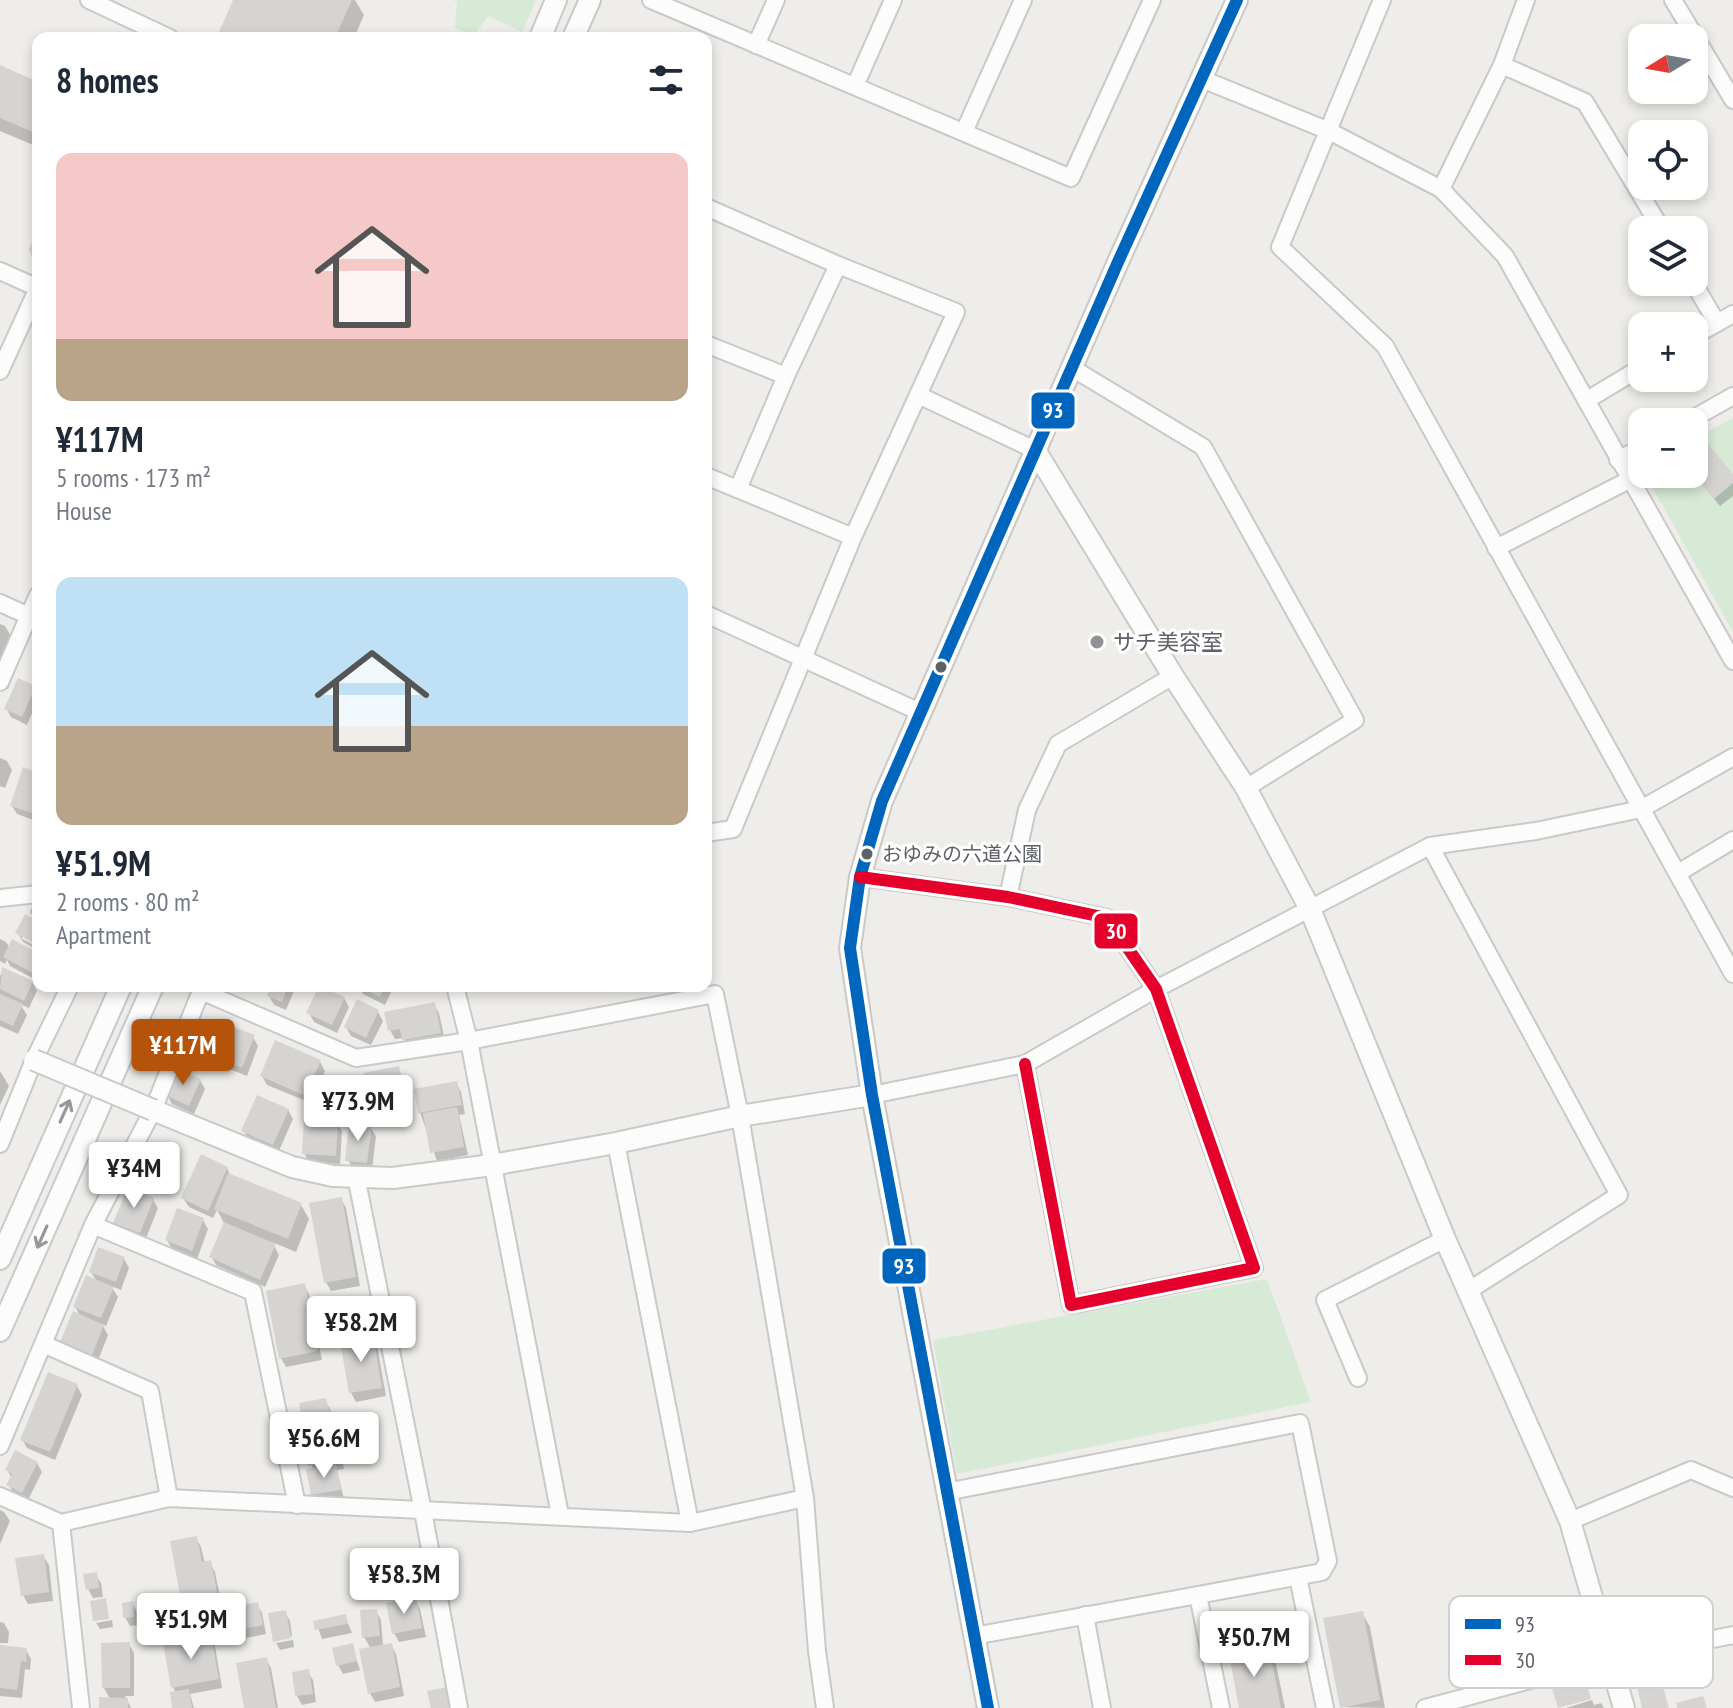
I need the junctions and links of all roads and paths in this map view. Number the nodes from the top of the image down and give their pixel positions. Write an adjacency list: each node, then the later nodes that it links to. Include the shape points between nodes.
1 (89, 0): 13 (street)
2 (556, 0): 14 (street)
3 (590, 0): 15 (street)
4 (651, 0): 16 (street)
5 (776, 0): 16 (street)
6 (893, 0): 19 (street)
7 (1023, 0): 22 (street)
8 (1152, 0): 22 (street, via 1071,178)
9 (1237, 0): 18 (street)
10 (1382, 0): 21 (street)
11 (1526, 0): 17 (street)
12 (1673, 0): 20 (street)
13 (157, 32)
14 (543, 32)
15 (576, 32)
16 (756, 45): 19 (street)
17 (1502, 65): 23 (street); 25 (street, via 1585,102)
18 (1202, 79): 21 (street); 35 (street)
19 (855, 86): 22 (street)
20 (1733, 100)
21 (1329, 131): 23 (street); 52 (street, via 1280,247 1385,346)
22 (964, 132)
23 (1441, 189): 41 (street, via 1505,256)
24 (712, 210): 26 (street)
25 (1654, 216)
26 (838, 265): 38 (street); 39 (street, via 956,312)
27 (0, 271): 28 (street)
28 (32, 285)
29 (1701, 296): 32 (street)
30 (32, 301): 36 (street)
31 (1733, 314): 32 (street)
32 (1717, 323): 33 (street)
33 (1708, 328)
34 (712, 346): 38 (street)
35 (1072, 368): 43 (street); 63 (street, via 1203,447 1355,720)
36 (0, 371)
37 (1628, 375): 41 (street)
38 (786, 376): 50 (street)
39 (918, 395): 43 (street); 51 (street)
40 (1733, 396): 42 (street)
41 (1587, 400): 45 (street)
42 (1708, 410)
43 (1035, 450): 59 (street); 61 (street)
44 (1628, 455): 45 (street)
45 (1618, 460): 46 (street)
46 (1628, 475)
47 (712, 478): 50 (street)
48 (1628, 481): 52 (street)
49 (1636, 488): 58 (street)
50 (738, 489): 51 (street)
51 (853, 537): 57 (street)
52 (1496, 548): 64 (street)
53 (0, 603): 55 (street)
54 (32, 609): 55 (street)
55 (29, 616): 60 (street)
56 (712, 617): 57 (street)
57 (804, 659): 61 (street); 65 (street, via 733,829)
58 (1733, 661)
59 (1173, 676): 63 (street); 71 (street, via 1058,744 1027,810)
60 (0, 682)
61 (922, 713): 69 (street, via 882,801)
62 (1733, 757): 64 (street)
63 (1246, 788): 73 (street)
64 (1641, 809): 67 (street); 68 (street)
65 (712, 832)
66 (1733, 840): 68 (street)
67 (1430, 846): 73 (street); 95 (street, via 1619,1195)
68 (1678, 873): 74 (street)
69 (860, 877): 71 (street); 85 (street, via 850,948)
70 (32, 895): 72 (street)
71 (1008, 897): 75 (street, via 1107,918)
72 (0, 898)
73 (1310, 909): 75 (street); 93 (street)
74 (1733, 974)
75 (1156, 989): 84 (street); 84 (street, via 1254,1268 1071,1305)
76 (67, 992): 83 (street)
77 (118, 992): 94 (street, one-way to 77)
78 (150, 992): 96 (street, one-way to 96)
79 (201, 992): 86 (street)
80 (203, 992): 82 (street, via 356,1058)
81 (457, 992): 82 (street)
82 (469, 1041): 87 (street, via 715,994); 90 (street)
83 (34, 1060): 86 (street, bridge); 89 (street)
84 (1025, 1064): 85 (street)
85 (872, 1095): 87 (street); 101 (street)
86 (153, 1110): 91 (street, via 292,1167); 92 (street)
87 (740, 1116): 88 (street); 104 (street)
88 (616, 1143): 90 (street); 110 (street)
89 (0, 1144)
90 (492, 1165): 91 (street, via 393,1178); 107 (street)
91 (356, 1176): 106 (street)
92 (93, 1225): 97 (street); 105 (street, via 253,1292)
93 (1445, 1239): 95 (street); 98 (street, via 1325,1300)
94 (0, 1259)
95 (1468, 1291): 108 (street)
96 (0, 1331)
97 (43, 1344): 99 (street); 103 (street, via 150,1391)
98 (1358, 1378)
99 (0, 1446)
100 (1733, 1488): 108 (street, via 1691,1470)
101 (946, 1492): 111 (street, via 1300,1423 1328,1561 1322,1572); 116 (street)
102 (0, 1496): 109 (street)
103 (169, 1498): 105 (street); 109 (street)
104 (805, 1498): 110 (street); 122 (street)
105 (297, 1505): 106 (street)
106 (423, 1511): 107 (street); 121 (street)
107 (560, 1515): 110 (street)
108 (1570, 1521): 113 (street)
109 (61, 1523): 120 (street)
110 (690, 1523)
111 (1298, 1577): 112 (street); 126 (street)
112 (1198, 1595): 114 (street); 125 (street)
113 (1592, 1596)
114 (1085, 1615): 116 (street); 124 (street)
115 (1733, 1635): 117 (street)
116 (974, 1636): 123 (street)
117 (1713, 1639)
118 (1501, 1688): 127 (street)
119 (1618, 1688): 128 (street)
120 (81, 1708)
121 (459, 1708)
122 (825, 1708)
123 (988, 1708)
124 (1102, 1708)
125 (1221, 1708)
126 (1325, 1708)
127 (1425, 1708)
128 (1624, 1708)

